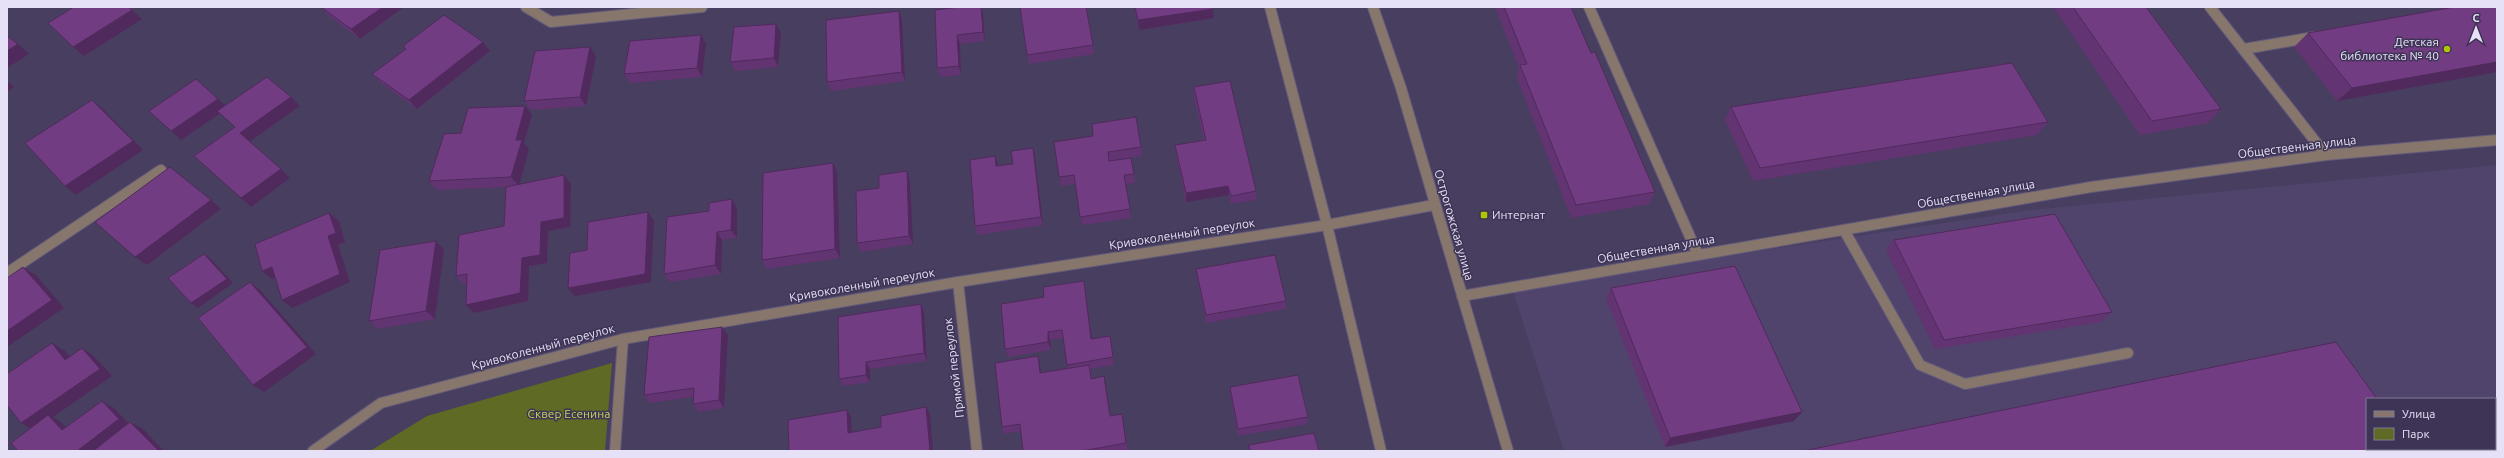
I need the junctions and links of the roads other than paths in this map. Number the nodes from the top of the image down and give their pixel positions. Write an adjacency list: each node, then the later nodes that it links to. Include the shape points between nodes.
1 (526, 7): 2 (street, via 551,22)
2 (702, 7)
3 (1270, 7): 13 (street)
4 (1374, 7): 12 (street, Острогожская улица, via 1401,88)
5 (1589, 7): 15 (street)
6 (2210, 7): 8 (street)
7 (2320, 36): 8 (street)
8 (2244, 49): 10 (street)
9 (2497, 140): 10 (street, Общественная улица)
10 (2326, 155): 14 (street, Общественная улица, via 2091,187)
11 (161, 170): 16 (street)
12 (1434, 205): 13 (street, Кривоколенный переулок); 18 (street, Острогожская улица)
13 (1327, 225): 17 (street, Кривоколенный переулок); 24 (street)
14 (1844, 230): 15 (street, Общественная улица); 20 (street, via 1920,366 1965,384)
15 (1698, 255): 18 (street, Общественная улица)
16 (7, 273)
17 (958, 282): 19 (street, Кривоколенный переулок); 23 (street, Прямой переулок)
18 (1462, 296): 25 (street, Острогожская улица)
19 (623, 339): 21 (street, Кривоколенный переулок, via 381,403); 22 (street)
20 (2128, 353)
21 (313, 451)
22 (615, 451)
23 (977, 451)
24 (1381, 451)
25 (1508, 451)

